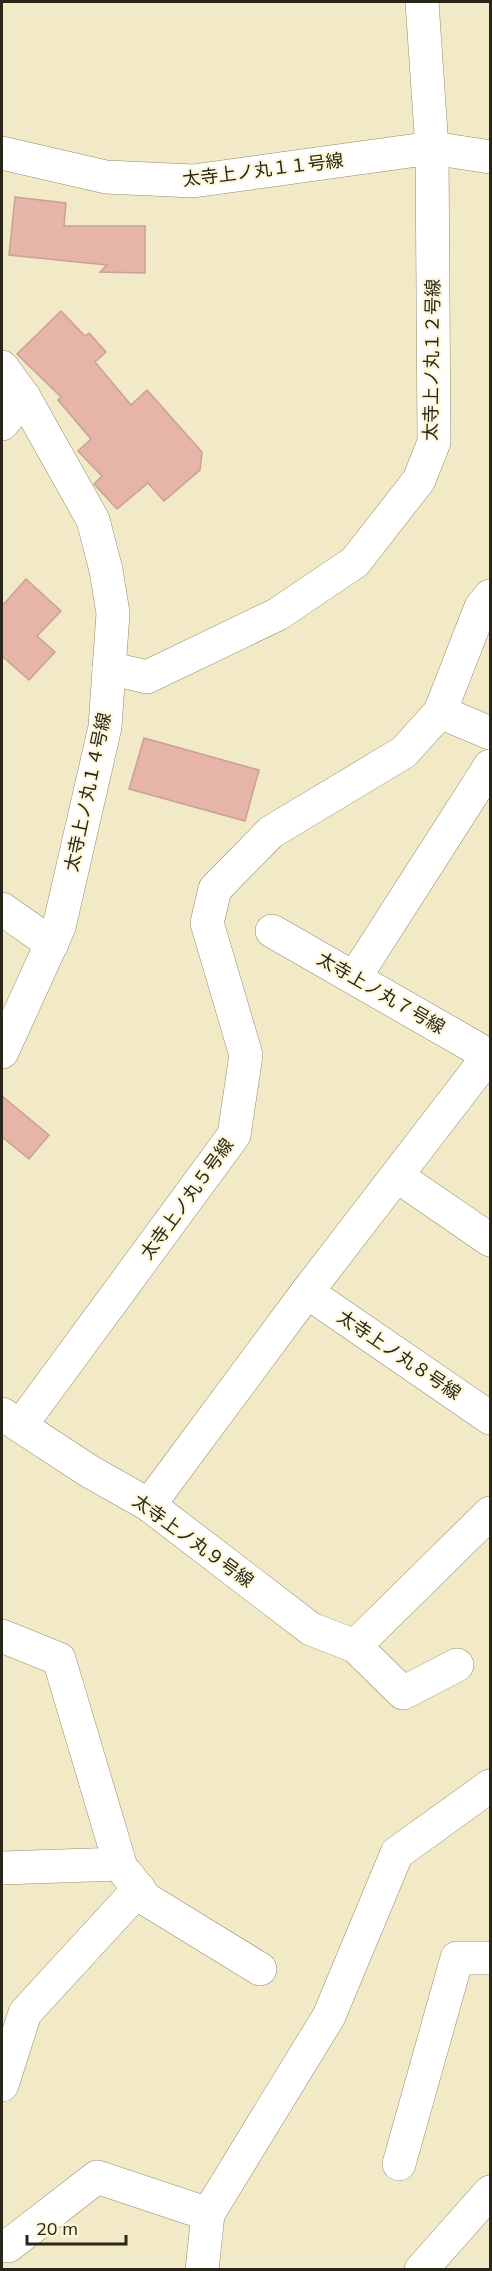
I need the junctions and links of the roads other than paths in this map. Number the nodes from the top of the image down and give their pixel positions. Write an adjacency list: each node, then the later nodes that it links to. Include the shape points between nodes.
1 (422, 2): 2 (street, 太寺上ノ丸１２号線)
2 (432, 148): 3 (street, 太寺上ノ丸１１号線, via 193,182 106,177); 4 (street, 太寺上ノ丸１１号線); 9 (street, 太寺上ノ丸１２号線, via 434,442 419,480 354,562 278,614 147,677)
3 (2, 153)
4 (490, 157)
5 (2, 367): 6 (street, 太寺上ノ丸１４号線)
6 (24, 397): 7 (street); 9 (street, 太寺上ノ丸１４号線, via 93,520 112,613)
7 (2, 424)
8 (490, 596): 10 (street, 太寺上ノ丸５号線, via 481,607)
9 (109, 668): 15 (street, 太寺上ノ丸１４号線, via 105,727)
10 (440, 712): 11 (street); 23 (street, 太寺上ノ丸５号線, via 404,752 271,832 215,889 207,923 246,1055 234,1135)
11 (490, 733)
12 (490, 766): 16 (street)
13 (2, 909): 15 (street)
14 (272, 931): 16 (street, 太寺上ノ丸７号線)
15 (52, 944): 17 (street, 太寺上ノ丸１４号線)
16 (355, 977): 18 (street, 太寺上ノ丸７号線)
17 (3, 1044)
18 (490, 1055): 19 (street)
19 (396, 1176): 20 (street); 21 (street)
20 (490, 1240)
21 (307, 1292): 22 (street, 太寺上ノ丸８号線); 24 (street)
22 (490, 1418)
23 (11, 1420): 24 (street, 太寺上ノ丸９号線)
24 (149, 1505): 27 (street, 太寺上ノ丸９号線, via 311,1629)
25 (490, 1513): 27 (street)
26 (2, 1636): 31 (street, via 59,1659)
27 (354, 1646): 28 (street, via 403,1693)
28 (458, 1665)
29 (490, 1786): 37 (street, via 396,1853 329,2016)
30 (2, 1868): 31 (street)
31 (129, 1877): 33 (street, via 146,1899); 34 (street, via 25,2013)
32 (490, 1958): 35 (street, via 458,1958)
33 (260, 1969)
34 (2, 2085)
35 (399, 2164)
36 (490, 2192): 40 (street)
37 (208, 2214): 38 (street, via 97,2177); 39 (street)
38 (4, 2242)
39 (202, 2270)
40 (421, 2270)

